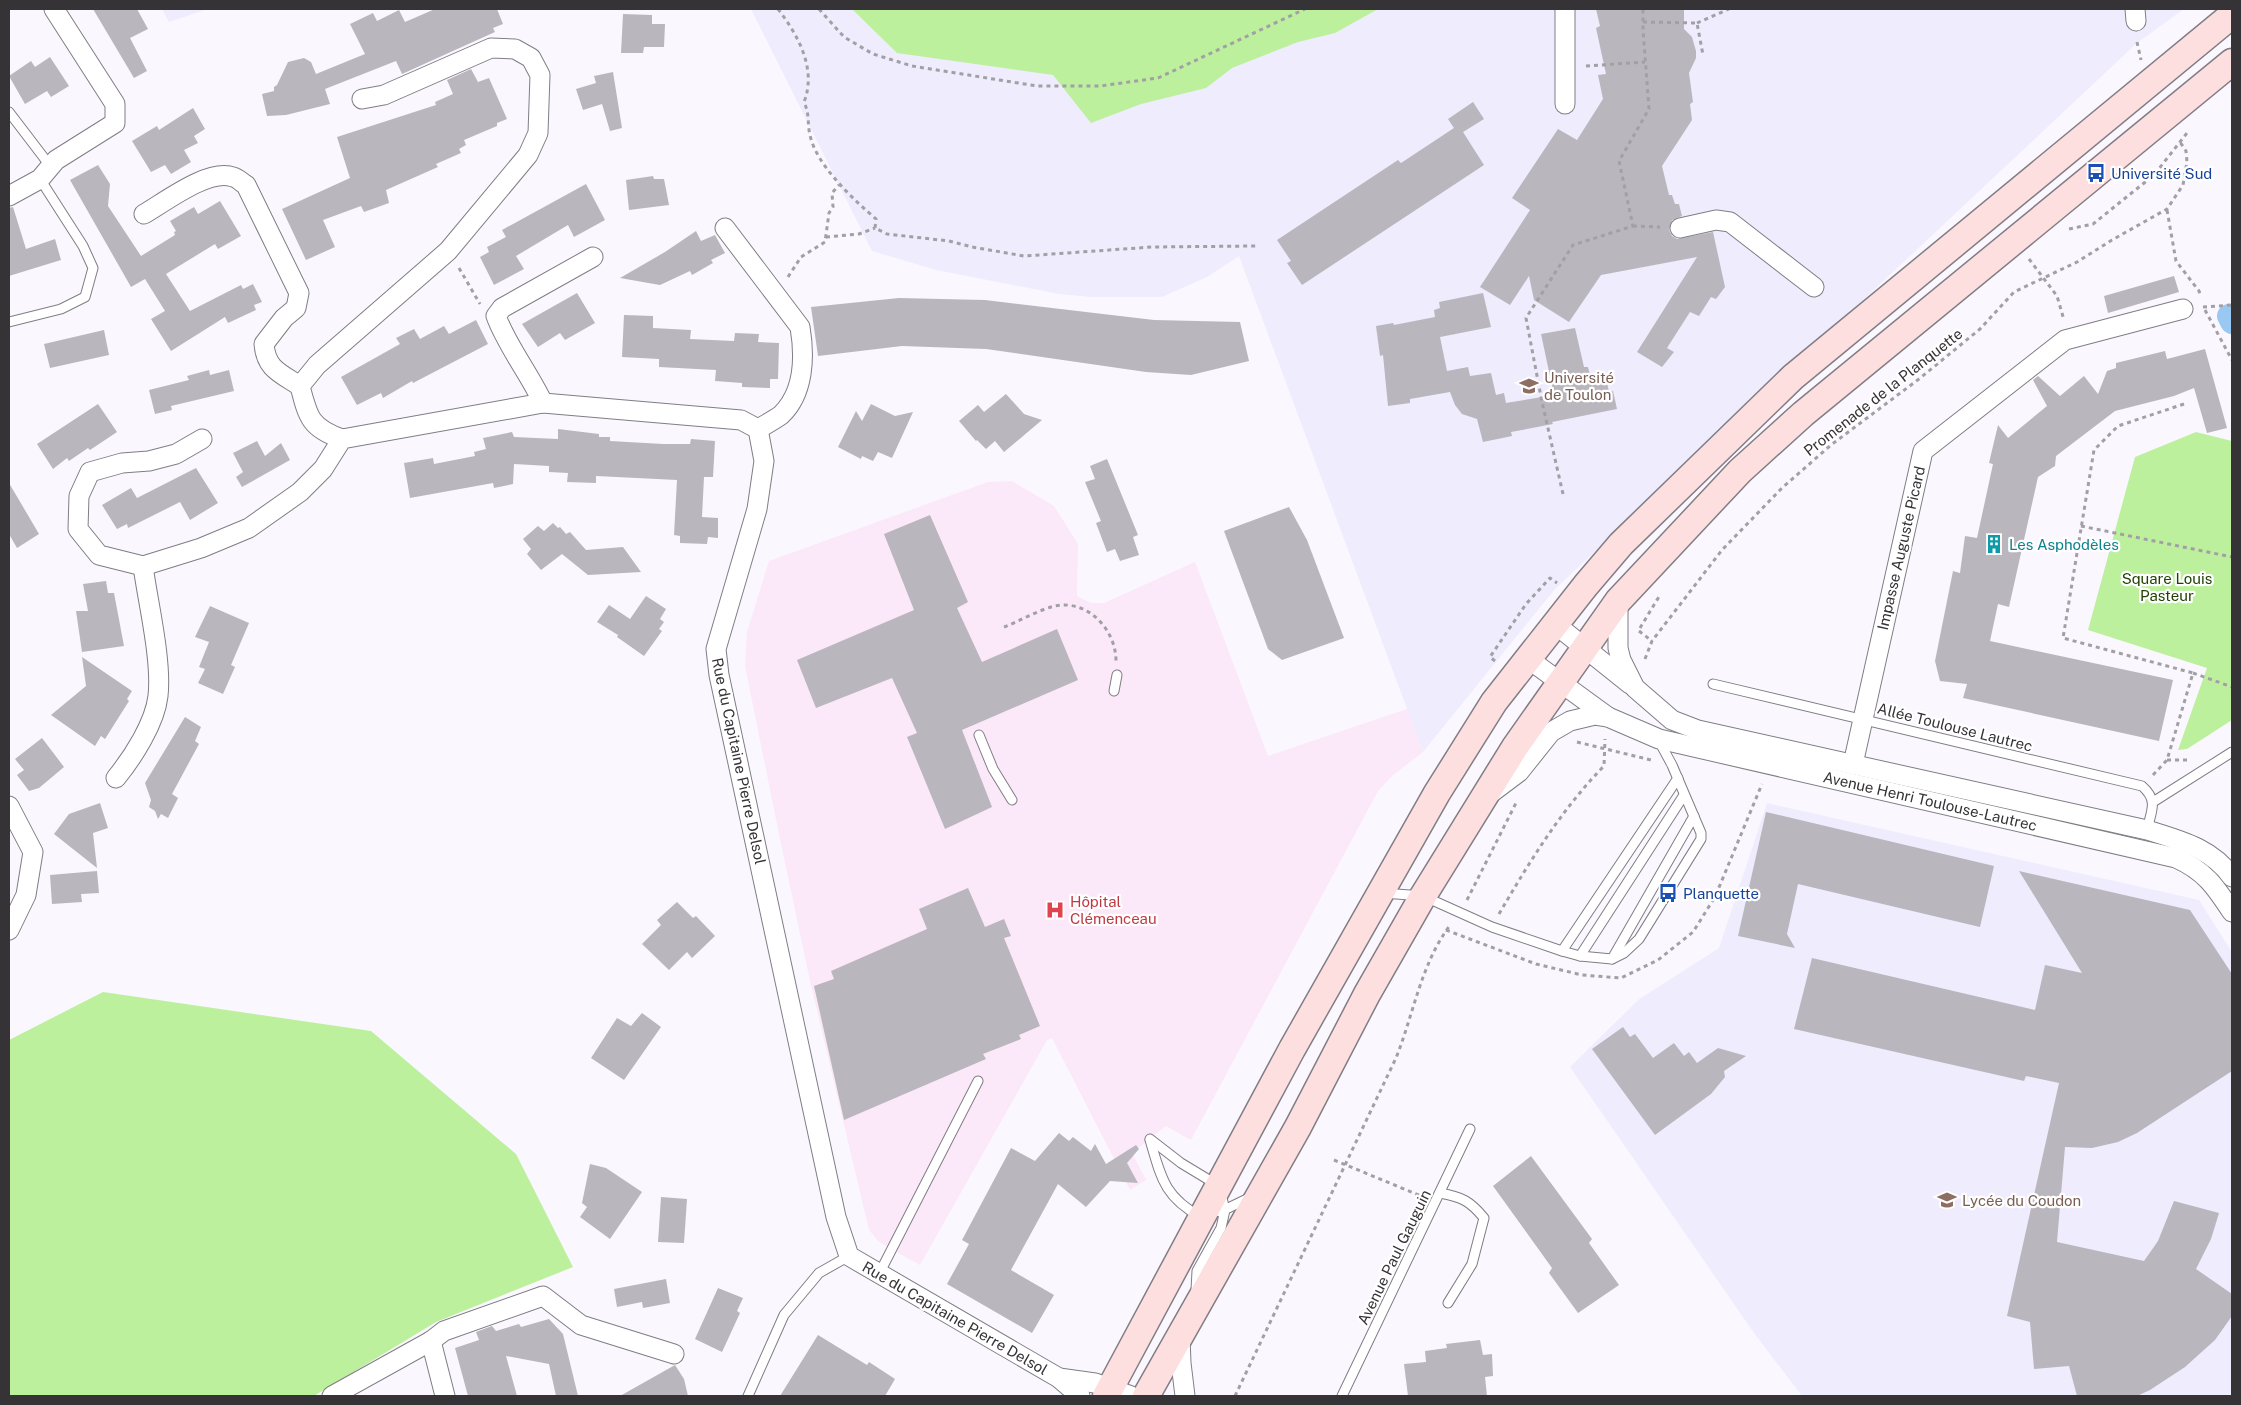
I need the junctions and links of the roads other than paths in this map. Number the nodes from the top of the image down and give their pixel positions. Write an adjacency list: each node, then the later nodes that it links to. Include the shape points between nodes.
1 (54, 9): 8 (street, via 115,104 115,123 56,160)
2 (1565, 9): 6 (street)
3 (2232, 15): 24 (main road, via 1793,376 1621,544)
4 (2232, 62): 23 (main road, via 1740,470)
5 (362, 99): 17 (street, via 384,95 491,48 515,49 531,58 540,75 538,132 528,155 448,250 317,365)
6 (1565, 104)
7 (9, 112): 8 (lane)
8 (46, 173): 9 (street); 16 (lane, via 93,268 85,297 60,309)
9 (9, 196)
10 (144, 214): 17 (street, via 213,176 232,176 246,186 299,293 296,308 264,344 265,358 272,368)
11 (725, 228): 19 (street, via 800,327 803,347 801,373 793,400 780,415)
12 (1680, 228): 14 (street, via 1716,220 1730,222)
13 (593, 257): 18 (street, via 502,308 496,316)
14 (1814, 288)
15 (2183, 309): 33 (street, Impasse Auguste Picard, via 2065,340 1923,451)
16 (9, 322)
17 (300, 386): 21 (street, via 307,415 323,433)
18 (543, 403): 19 (street, via 741,420); 21 (street)
19 (758, 429): 60 (street, Rue du Capitaine Pierre Delsol, via 764,461 757,509 716,650 836,1217)
20 (202, 439): 22 (street, via 176,454 90,472 79,496 78,529 99,555)
21 (342, 439): 22 (street, via 323,469 300,492 249,528 201,548)
22 (143, 566): 38 (street, via 158,668 158,697 131,760)
23 (1618, 601): 25 (main road); 30 (street, Avenue Henri Toulouse-Lautrec, via 1618,648)
24 (1554, 624): 25 (street, Avenue Henri Toulouse-Lautrec); 26 (main road)
25 (1585, 648): 28 (main road); 30 (street, Avenue Henri Toulouse-Lautrec)
26 (1528, 658): 28 (street, Avenue Henri Toulouse-Lautrec); 48 (main road, via 1494,702)
27 (1116, 675): 31 (lane)
28 (1560, 682): 32 (street, Avenue Henri Toulouse-Lautrec); 42 (main road)
29 (1713, 684): 33 (lane, Allée Toulouse Lautrec)
30 (1635, 688): 37 (street, Avenue Henri Toulouse-Lautrec, via 1672,720 1698,730)
31 (1114, 691)
32 (1608, 717): 35 (street, Avenue Henri Toulouse-Lautrec); 42 (street, Avenue Henri Toulouse-Lautrec, via 1595,715 1560,726 1551,732 1519,772)
33 (1863, 719): 37 (street, Impasse Auguste Picard); 43 (lane, Allée Toulouse Lautrec, via 2142,786 2150,793)
34 (978, 735): 41 (lane)
35 (1658, 739): 39 (lane); 50 (street, Avenue Henri Toulouse-Lautrec, via 2176,858 2206,876)
36 (2232, 752): 43 (lane)
37 (1853, 764): 46 (street, Avenue Henri Toulouse-Lautrec)
38 (116, 778)
39 (1678, 778): 40 (lane); 52 (lane)
40 (1684, 795): 45 (lane); 53 (lane)
41 (1012, 800)
42 (1480, 801): 49 (main road)
43 (2153, 802): 46 (lane)
44 (9, 806): 51 (street, via 33,852 26,895)
45 (1694, 816): 54 (lane); 54 (lane, via 1701,839 1639,939)
46 (2147, 830): 47 (street, Avenue Henri Toulouse-Lautrec, via 2212,855)
47 (2232, 877)
48 (1380, 893): 49 (lane); 59 (main road, via 1292,1049)
49 (1424, 896): 52 (lane, via 1492,926); 57 (main road)
50 (2230, 906)
51 (9, 930)
52 (1562, 950): 53 (lane)
53 (1580, 956): 54 (lane)
54 (1612, 959)
55 (978, 1081): 61 (lane)
56 (1470, 1129): 58 (lane, Avenue Paul Gauguin)
57 (1259, 1193): 59 (lane); 63 (main road)
58 (1440, 1193): 62 (lane, via 1460,1197 1472,1204 1484,1218 1472,1264); 75 (lane, Avenue Paul Gauguin)
59 (1215, 1205): 59 (lane, via 1181,1162 1150,1139 1162,1181 1173,1196 1190,1212); 63 (lane, via 1221,1228 1197,1271); 68 (main road)
60 (849, 1256): 61 (street, Rue du Capitaine Pierre Delsol); 71 (lane, via 818,1273 784,1315)
61 (879, 1274): 67 (street, Rue du Capitaine Pierre Delsol)
62 (1448, 1303)
63 (1194, 1314): 64 (main road)
64 (1180, 1337): 73 (main road); 74 (street)
65 (431, 1341): 66 (street, via 444,1331 543,1296 581,1326); 69 (street); 70 (street)
66 (674, 1354)
67 (1059, 1378): 68 (street, Rue du Capitaine Pierre Delsol, via 1087,1381); 72 (street, Rue du Capitaine Pierre Delsol)
68 (1116, 1393)
69 (332, 1396)
70 (445, 1396)
71 (748, 1396)
72 (1080, 1396)
73 (1146, 1396)
74 (1185, 1396)
75 (1342, 1396)

